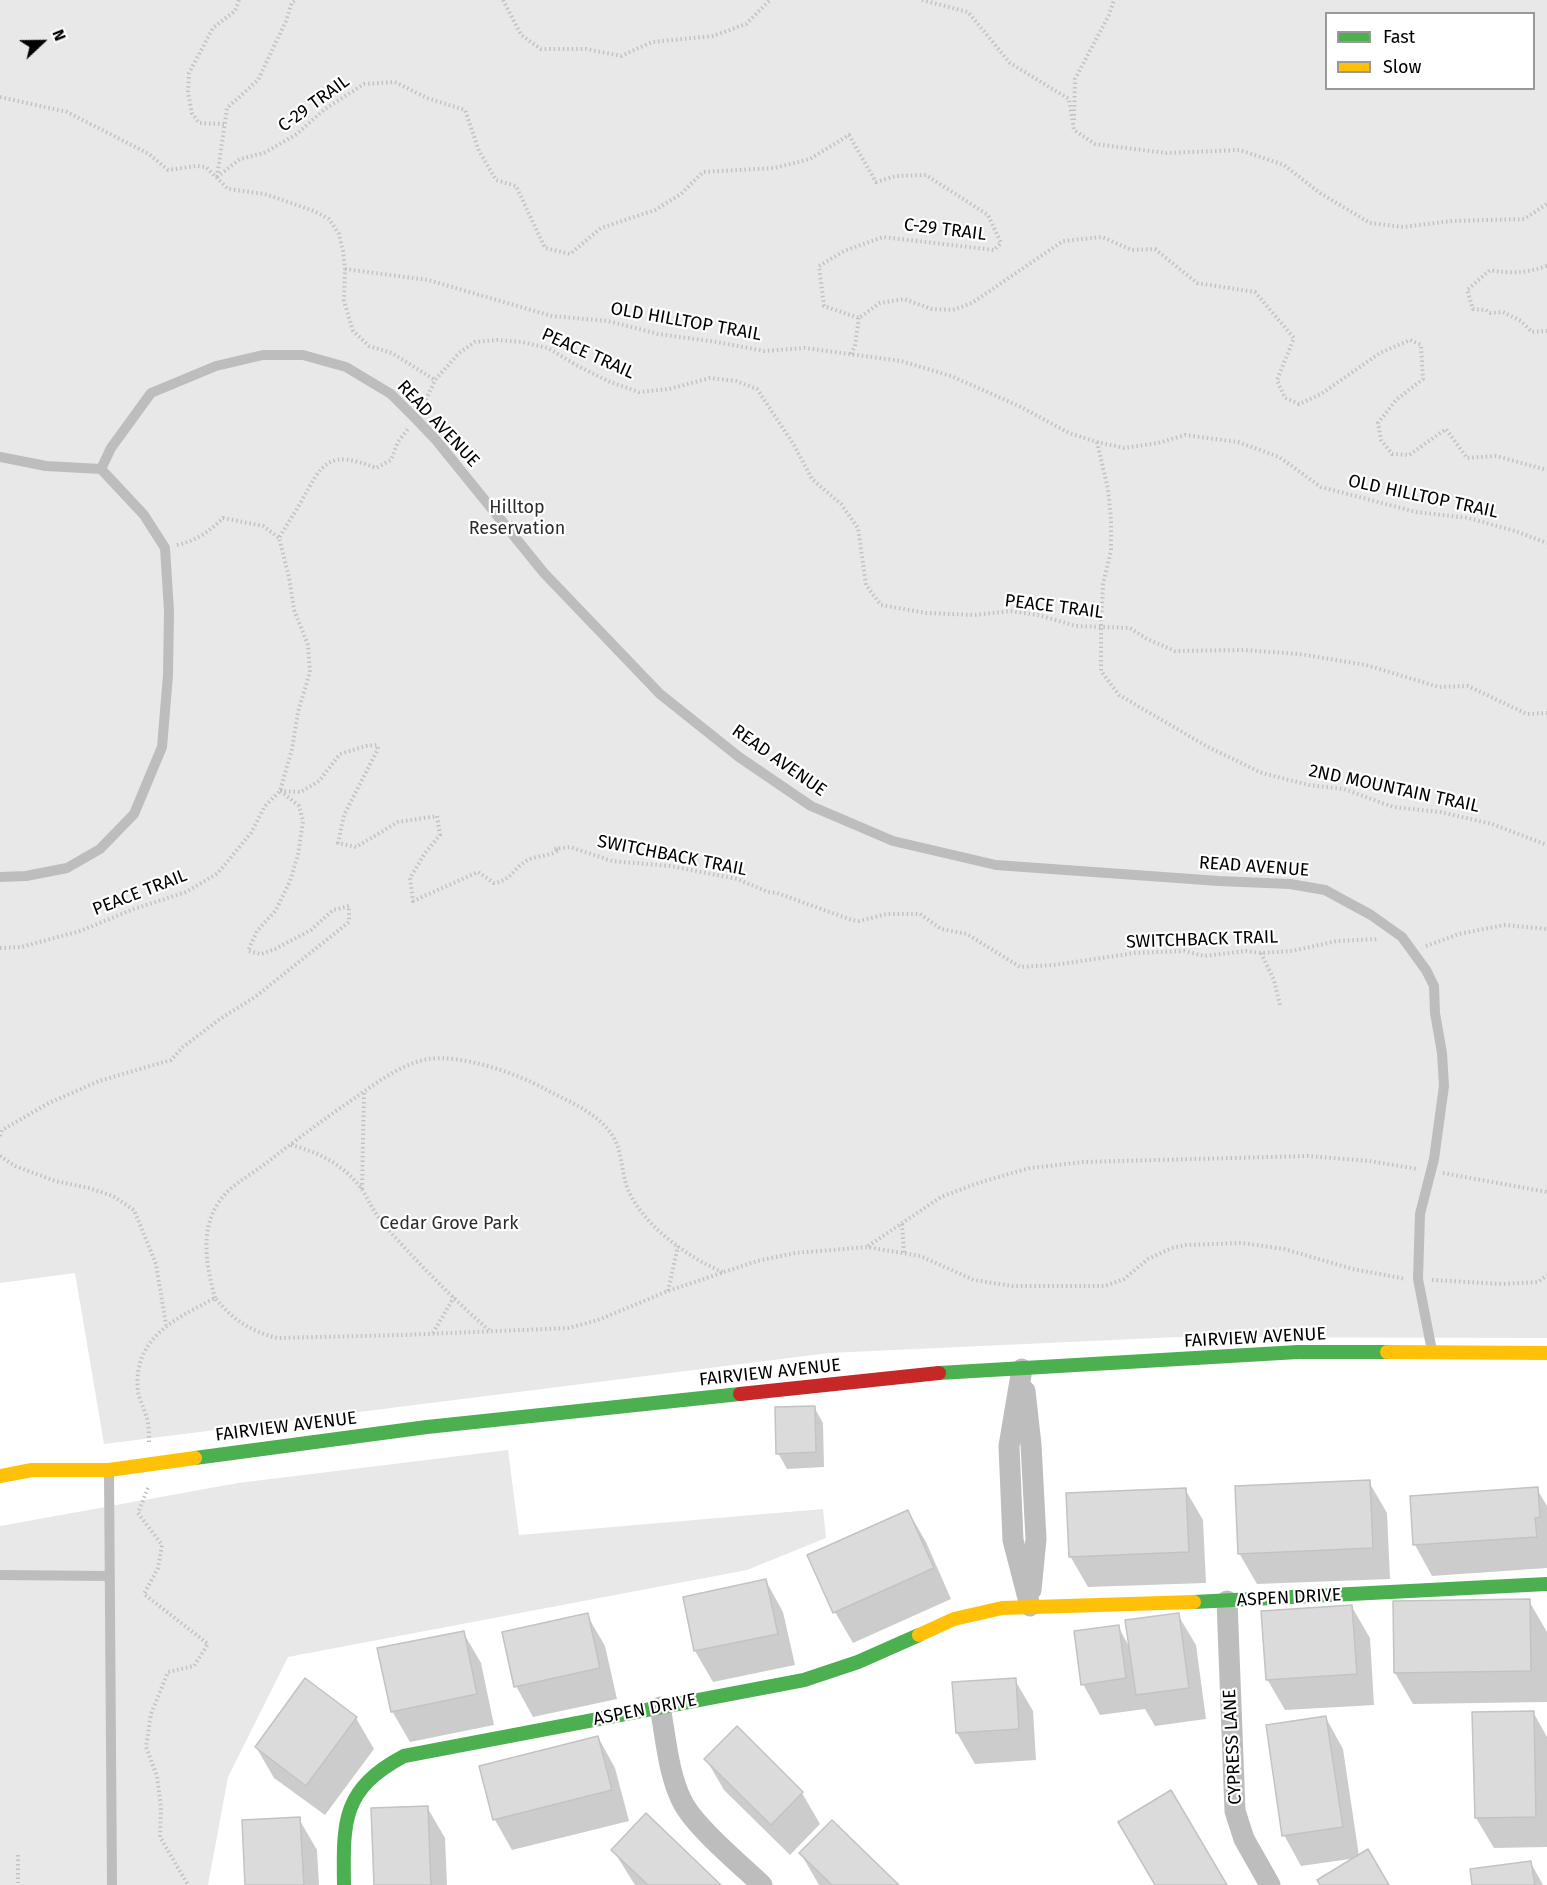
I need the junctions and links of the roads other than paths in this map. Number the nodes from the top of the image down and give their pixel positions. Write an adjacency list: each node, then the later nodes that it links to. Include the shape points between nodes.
1 (0, 457): 2 (lane, via 46,466)
2 (101, 468): 3 (lane, via 144,515 165,548 169,611 162,747 134,814 100,849 67,868); 4 (lane, READ AVENUE, via 150,393 216,366 263,355 303,355 346,367 391,394 416,419 544,573 660,694 811,807 893,841 996,865 1290,884 1325,890 1402,937 1434,986 1442,1053 1444,1086 1434,1159 1420,1214 1418,1279)
3 (0, 877)
4 (1432, 1352): 5 (main road, FAIRVIEW AVENUE); 6 (main road, FAIRVIEW AVENUE, via 1298,1352)
5 (1547, 1353)
6 (1022, 1369): 7 (main road, FAIRVIEW AVENUE, via 951,1372 643,1403 427,1427); 13 (street, via 1036,1539)
7 (109, 1470): 8 (main road, FAIRVIEW AVENUE, via 32,1470); 10 (lane)
8 (0, 1476)
9 (0, 1575): 10 (lane)
10 (109, 1576): 15 (lane)
11 (1547, 1584): 12 (main road, ASPEN DRIVE)
12 (1227, 1601): 13 (main road, ASPEN DRIVE); 18 (street, CYPRESS LANE, via 1236,1811 1247,1845)
13 (1030, 1606): 14 (main road, ASPEN DRIVE, via 954,1619 858,1662 804,1680)
14 (660, 1707): 16 (main road, ASPEN DRIVE, via 404,1756 390,1763 366,1782 351,1806 344,1833); 17 (street, via 675,1785 683,1804)
15 (112, 1885)
16 (344, 1885)
17 (762, 1885)
18 (1270, 1885)

